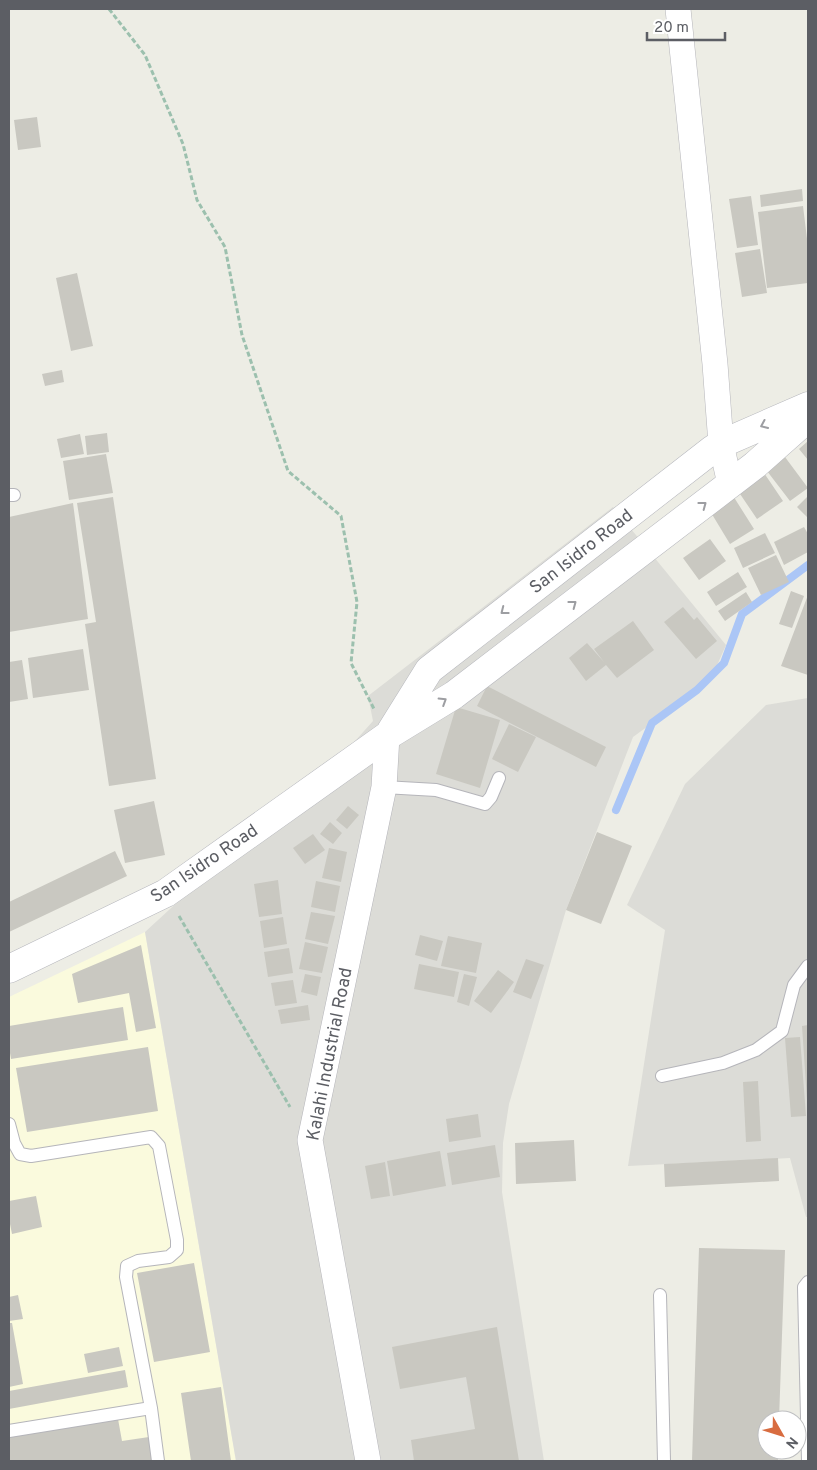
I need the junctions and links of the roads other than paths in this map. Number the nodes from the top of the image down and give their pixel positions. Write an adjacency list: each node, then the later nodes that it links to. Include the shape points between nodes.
1 (678, 9): 4 (street)
2 (808, 406): 4 (main road, San Isidro Road, one-way to 4)
3 (808, 418): 5 (main road, San Isidro Road)
4 (721, 444): 5 (street); 6 (main road, San Isidro Road, one-way to 6, via 429,670)
5 (730, 484): 6 (main road, San Isidro Road, one-way to 5, via 454,695)
6 (387, 736): 8 (street, Kalahi Industrial Road); 10 (main road, San Isidro Road, via 166,893)
7 (499, 778): 8 (lane, via 485,804 436,790)
8 (384, 787): 18 (street, Kalahi Industrial Road, via 310,1140)
9 (808, 966): 11 (lane, via 794,985 782,1031 756,1050 723,1063)
10 (9, 969)
11 (662, 1076)
12 (9, 1124): 15 (lane, via 20,1154 31,1156 150,1137 159,1146 177,1250 169,1256 127,1266 126,1277)
13 (808, 1282): 20 (lane, via 804,1286)
14 (660, 1295): 19 (lane)
15 (151, 1408): 16 (lane); 17 (lane)
16 (9, 1431)
17 (158, 1461)
18 (368, 1461)
19 (664, 1461)
20 (808, 1461)

